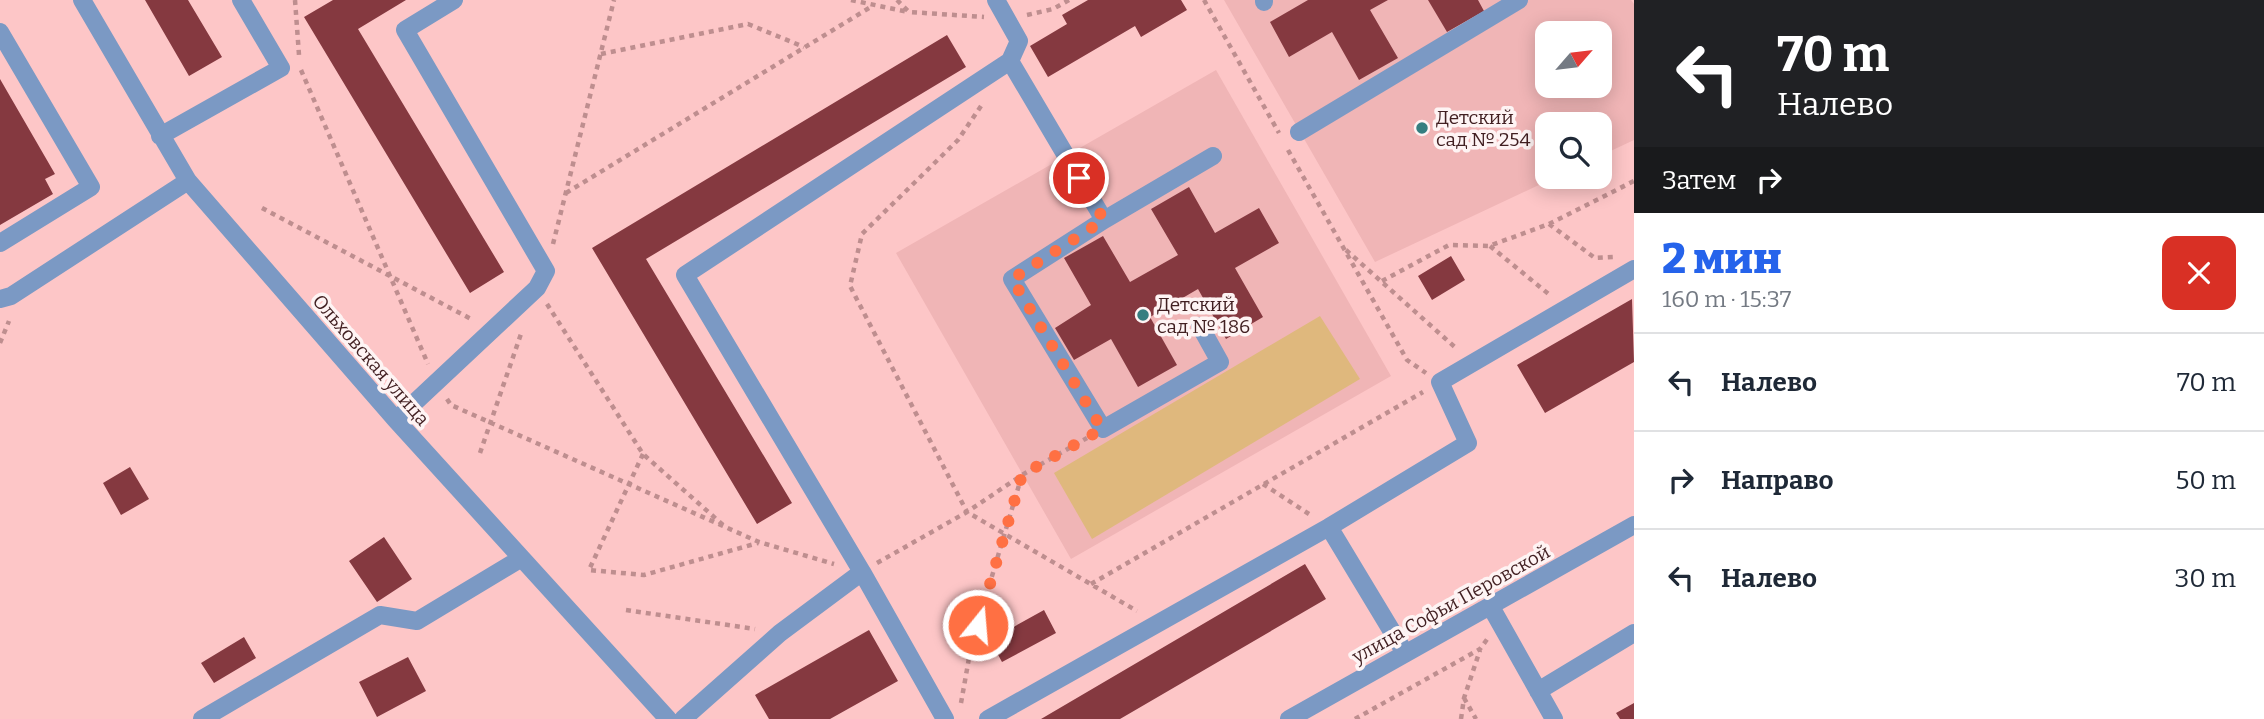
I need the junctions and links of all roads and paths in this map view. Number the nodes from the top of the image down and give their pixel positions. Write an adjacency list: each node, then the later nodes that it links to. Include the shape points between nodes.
1 (82, 0): 21 (street, Ольховская улица)
2 (241, 0): 21 (street, via 281,68)
3 (295, 0): 34 (path, via 300,67)
4 (454, 0): 33 (street, via 405,30)
5 (614, 0): 17 (path)
6 (851, 0): 12 (path)
7 (897, 0): 13 (path)
8 (996, 0): 14 (street)
9 (1069, 0): 14 (path, via 1053,9)
10 (1204, 0): 31 (path)
11 (1519, 0): 20 (street)
12 (874, 5): 13 (path); 16 (path)
13 (909, 12): 14 (path)
14 (1006, 19): 18 (street, via 1019,41)
15 (0, 32): 29 (street, via 90,187)
16 (804, 48): 17 (path, via 748,24); 25 (path)
17 (601, 54): 25 (path)
18 (1010, 61): 27 (street); 62 (street, via 685,275)
19 (988, 95): 55 (path, via 958,140 862,234 850,286)
20 (1299, 132)
21 (160, 136): 23 (street, Ольховская улица)
22 (1213, 156): 27 (street)
23 (188, 181): 37 (street, via 90,247); 47 (street, Ольховская улица)
24 (1634, 181): 28 (path)
25 (566, 193): 33 (path)
26 (262, 208): 34 (path)
27 (1104, 220): 49 (street, via 1012,279)
28 (1549, 224): 30 (path); 32 (path, via 1595,258)
29 (0, 243)
30 (1489, 246): 35 (path, via 1449,245); 38 (path)
31 (1343, 247): 35 (path); 45 (path, via 1406,360)
32 (1627, 263): 38 (street)
33 (546, 271): 36 (street)
34 (391, 278): 42 (path); 46 (path)
35 (1382, 281): 44 (path)
36 (537, 288): 42 (street); 51 (path)
37 (0, 299)
38 (1567, 309): 44 (street)
39 (9, 321): 43 (path)
40 (524, 325): 48 (path)
41 (1200, 326): 49 (street, via 1220,362)
42 (493, 330): 46 (street)
43 (0, 343)
44 (1473, 363): 45 (street)
45 (1440, 382): 54 (path); 57 (street, via 1468,443)
46 (436, 383): 47 (street); 48 (path, via 452,405)
47 (396, 420): 61 (street, Ольховская улица)
48 (491, 423): 50 (path); 53 (path)
49 (1102, 429): 52 (path)
50 (480, 453)
51 (643, 454): 53 (path); 58 (path)
52 (1022, 475): 55 (path); 59 (path)
53 (629, 484): 58 (path); 60 (path, via 589,570 644,575)
54 (1263, 484): 57 (path); 63 (path)
55 (967, 513): 59 (path); 62 (path)
56 (1634, 526): 64 (street, улица Софьи Перовской)
57 (1329, 527): 66 (street); 70 (street)
58 (727, 528): 60 (path)
59 (1006, 535): 63 (path); 73 (path, via 971,647)
60 (759, 542): 62 (path)
61 (520, 559): 74 (street, via 417,621 380,615); 75 (street, Ольховская улица)
62 (862, 572): 67 (street); 77 (street)
63 (1091, 584): 66 (path)
64 (1491, 607): 70 (street, улица Софьи Перовской); 71 (street)
65 (626, 610): 67 (path)
66 (1159, 624): 78 (street)
67 (780, 633): 76 (street)
68 (1634, 633): 71 (street)
69 (1480, 649): 72 (path)
70 (1405, 653): 79 (street, улица Софьи Перовской)
71 (1538, 691): 82 (street)
72 (1464, 698): 80 (path); 81 (path)
73 (960, 707)
74 (202, 719)
75 (667, 719)
76 (683, 719)
77 (945, 719)
78 (988, 719)
79 (1289, 719)
80 (1461, 719)
81 (1476, 719)
82 (1554, 719)

